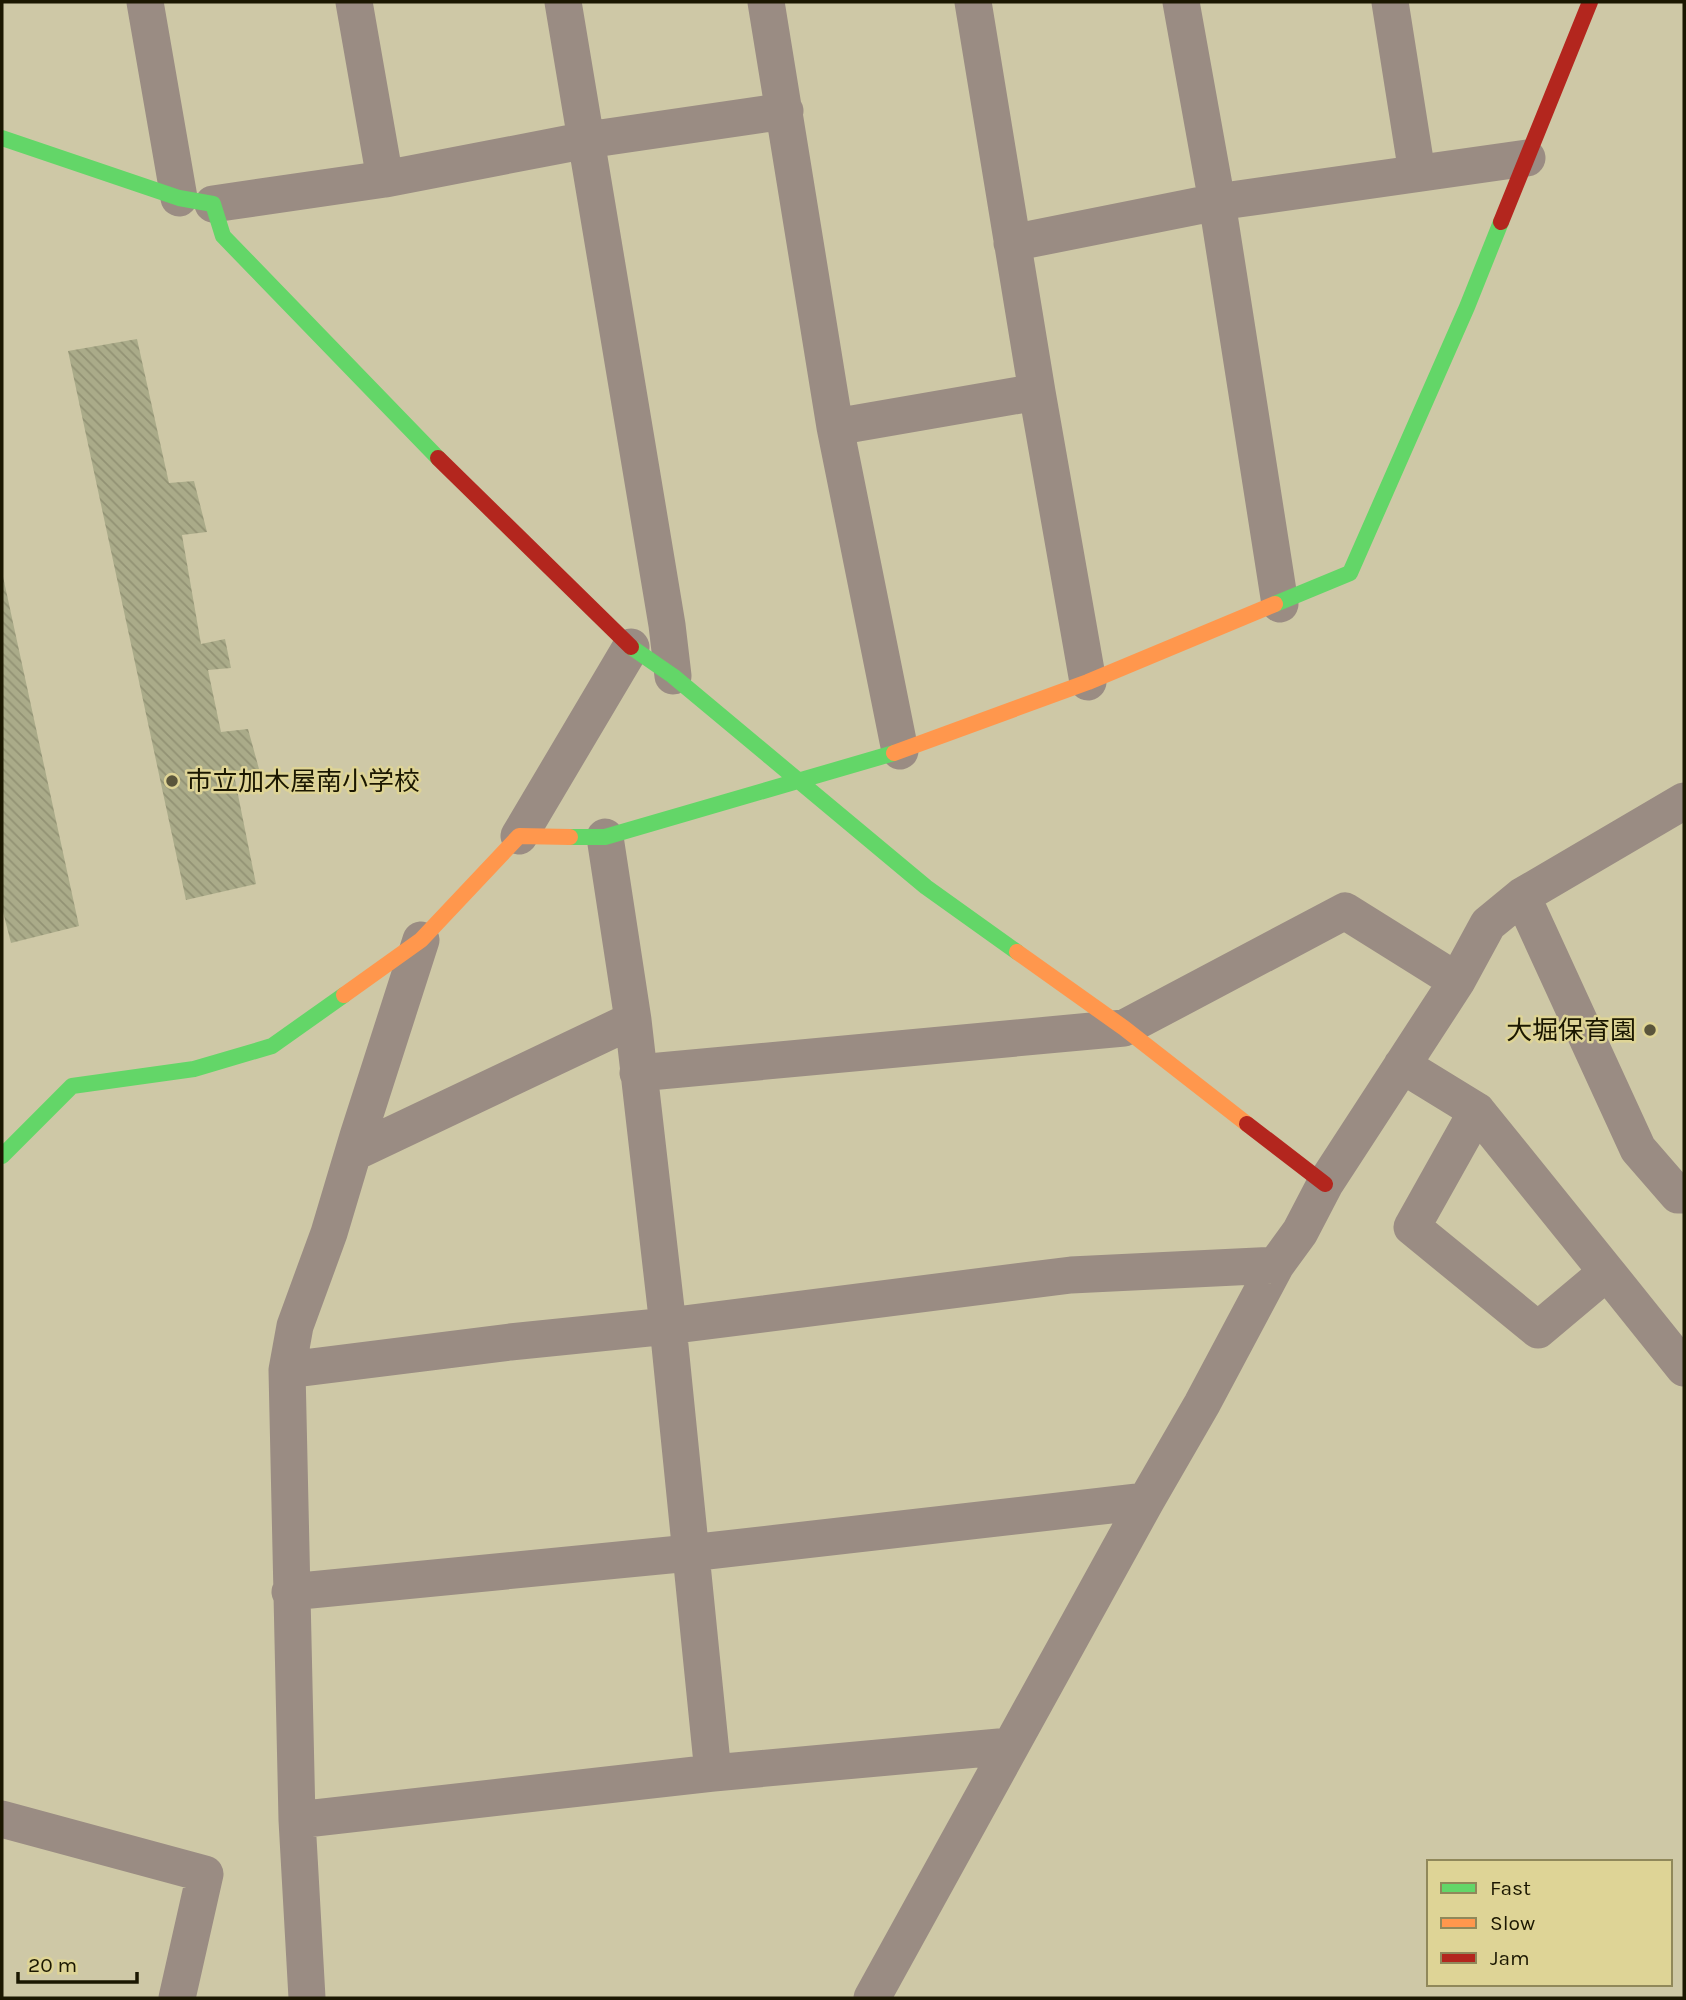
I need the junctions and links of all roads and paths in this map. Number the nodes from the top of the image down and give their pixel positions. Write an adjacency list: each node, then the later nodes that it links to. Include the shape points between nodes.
1 (145, 2): 15 (street)
2 (354, 2): 14 (street)
3 (563, 2): 11 (street)
4 (766, 2): 9 (street)
5 (973, 2): 17 (street)
6 (1181, 2): 16 (street)
7 (1390, 2): 13 (street)
8 (1590, 2): 12 (street)
9 (785, 111): 11 (street); 19 (street)
10 (2, 138): 15 (street)
11 (587, 141): 14 (street); 22 (street)
12 (1527, 158): 13 (street); 20 (street, via 1350,573)
13 (1416, 173): 16 (street)
14 (385, 179): 15 (street)
15 (196, 201): 21 (street, via 223,236 404,425)
16 (1217, 202): 17 (street); 20 (street)
17 (1012, 243): 18 (street)
18 (1037, 392): 19 (street); 23 (street)
19 (835, 427): 24 (street)
20 (1280, 604): 23 (street)
21 (631, 647): 22 (street); 27 (street)
22 (673, 676): 25 (street)
23 (1088, 682): 24 (street)
24 (900, 751): 25 (street)
25 (797, 781): 28 (street); 33 (street, via 926,887)
26 (1684, 801): 29 (street)
27 (519, 836): 28 (street); 30 (street)
28 (605, 837): 32 (street)
29 (1522, 895): 31 (street, via 1488,924); 40 (street, via 1638,1149 1678,1195)
30 (421, 940): 37 (street); 38 (street, via 272,1045 194,1069 72,1086)
31 (1457, 981): 33 (street, via 1345,911); 34 (street)
32 (633, 1020): 35 (street); 37 (street)
33 (1124, 1028): 35 (street); 39 (street)
34 (1402, 1065): 36 (street); 39 (street)
35 (638, 1073): 43 (street)
36 (1477, 1111): 42 (street); 42 (street, via 1412,1227 1538,1330)
37 (353, 1153): 45 (street, via 295,1326)
38 (2, 1156)
39 (1325, 1184): 41 (street)
40 (1684, 1195)
41 (1276, 1265): 43 (street, via 1070,1275); 46 (street)
42 (1607, 1272): 44 (street)
43 (668, 1326): 45 (street); 47 (street)
44 (1684, 1368)
45 (287, 1370): 48 (street)
46 (1146, 1501): 47 (street); 49 (street)
47 (690, 1553): 48 (street); 50 (street)
48 (290, 1592): 52 (street)
49 (1010, 1746): 50 (street); 55 (street)
50 (713, 1773): 52 (street)
51 (2, 1819): 53 (street, via 205,1874)
52 (297, 1820): 54 (street)
53 (177, 1998)
54 (307, 1998)
55 (872, 1998)

